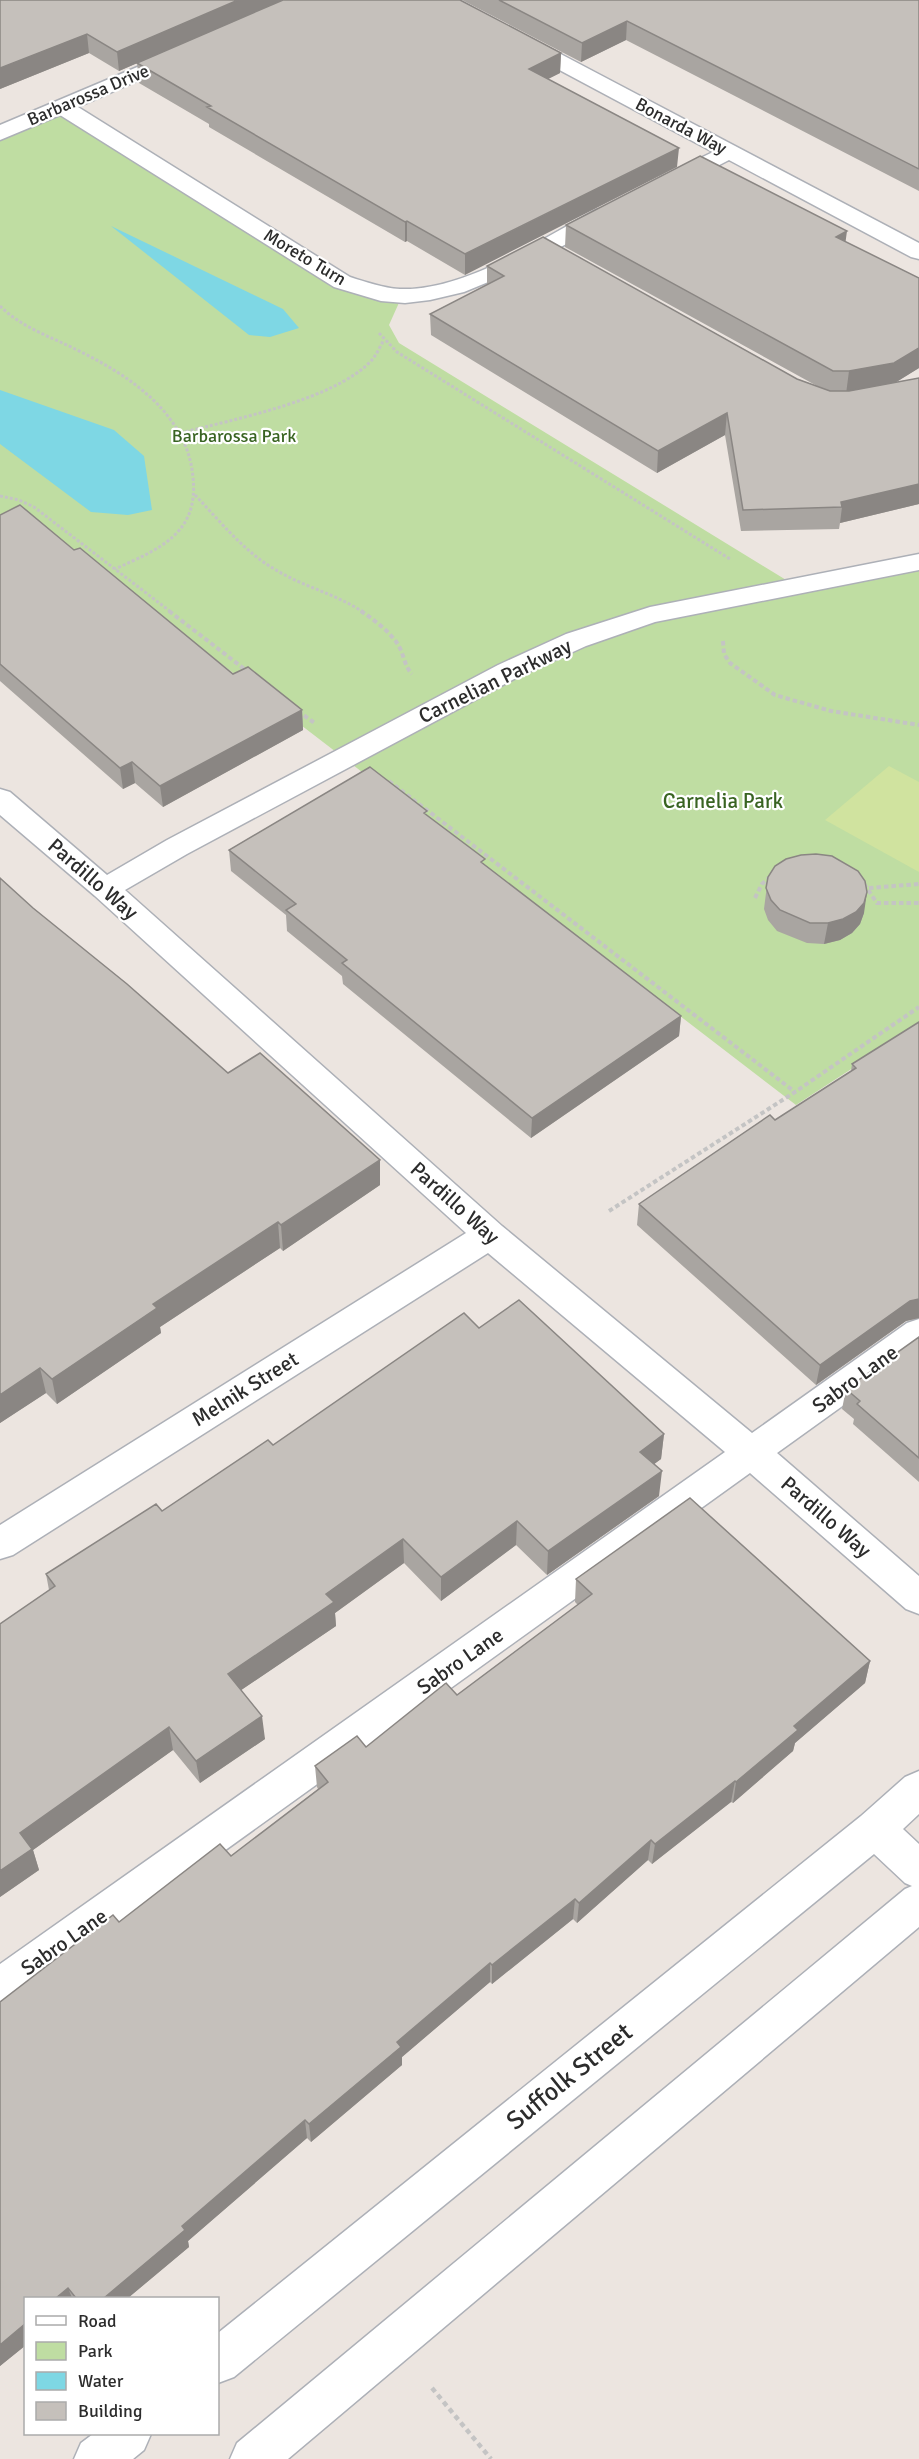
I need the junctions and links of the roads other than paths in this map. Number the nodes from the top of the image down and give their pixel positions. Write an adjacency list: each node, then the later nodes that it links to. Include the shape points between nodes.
1 (443, 0): 5 (street, Bonarda Way)
2 (200, 46): 3 (street, Barbarossa Drive)
3 (61, 106): 4 (street, Barbarossa Drive); 7 (street, Moreto Turn, via 342,282 374,292 402,296 435,294 467,285 553,253)
4 (0, 133)
5 (729, 152): 6 (street); 8 (street, Bonarda Way)
6 (648, 193)
7 (627, 204)
8 (919, 252)
9 (919, 562): 11 (street, Carnelian Parkway, via 650,615 576,640 508,671)
10 (0, 799): 11 (street, Pardillo Way)
11 (105, 889): 12 (street, Pardillo Way)
12 (490, 1235): 14 (street, Pardillo Way); 15 (street, Melnik Street)
13 (919, 1333): 14 (street, Sabro Lane)
14 (752, 1453): 16 (street, Pardillo Way); 21 (street, Sabro Lane)
15 (0, 1544)
16 (919, 1598)
17 (919, 1789): 18 (street, Suffolk Street)
18 (875, 1829): 19 (street); 22 (street, Suffolk Street)
19 (919, 1870)
20 (919, 1902): 25 (street)
21 (0, 1988)
22 (219, 2360)
23 (126, 2435): 24 (street)
24 (97, 2459)
25 (253, 2459)

